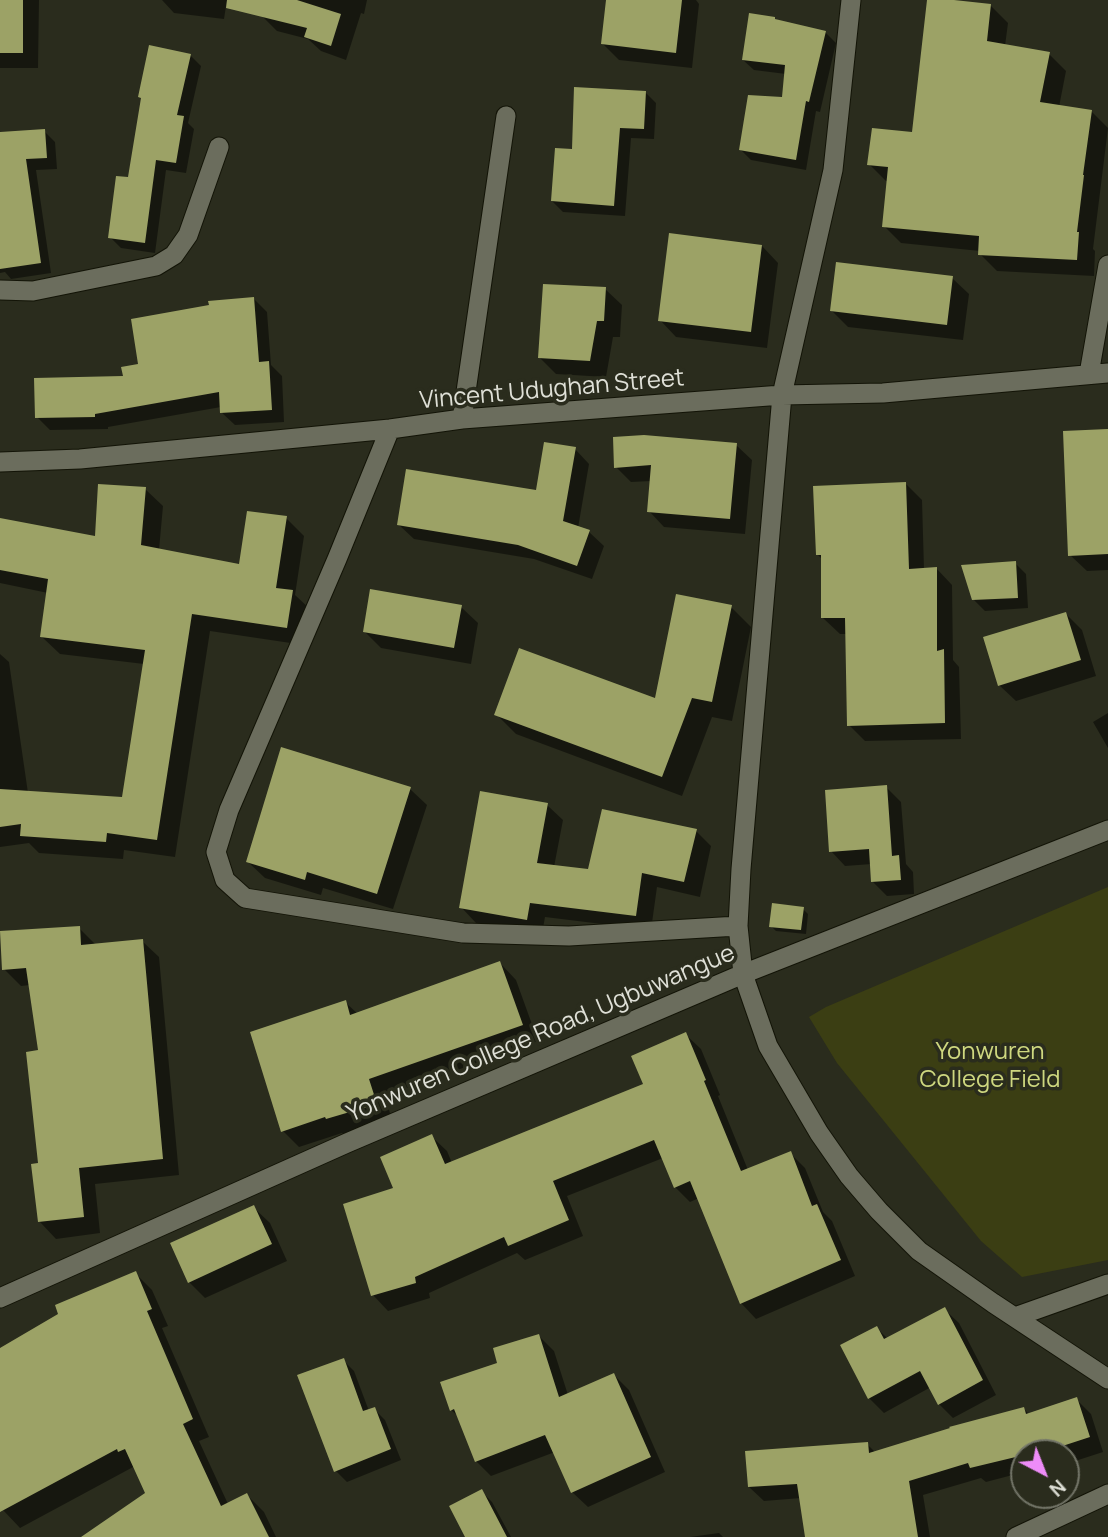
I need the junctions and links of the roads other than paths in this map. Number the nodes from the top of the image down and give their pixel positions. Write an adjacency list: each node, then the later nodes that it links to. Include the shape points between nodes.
1 (851, 0): 7 (street, via 833,170)
2 (506, 116): 8 (street)
3 (219, 147): 5 (street, via 188,235 174,255 156,266 33,291)
4 (1108, 265): 6 (street)
5 (0, 290)
6 (1098, 374): 7 (street, Vincent Udughan Street, via 883,393)
7 (782, 395): 8 (street, Vincent Udughan Street); 12 (street)
8 (462, 419): 9 (street, Vincent Udughan Street)
9 (390, 429): 10 (street, Vincent Udughan Street, via 80,460); 12 (street, via 229,810 216,852 225,880 245,898 463,933 569,936)
10 (0, 462)
11 (1108, 830): 13 (street, Yonwuren College Road, Ugbuwangue)
12 (738, 926): 13 (street)
13 (743, 974): 15 (street, Yonwuren College Road, Ugbuwangue); 16 (street, via 768,1046 849,1175 919,1251)
14 (1108, 1284): 16 (street)
15 (0, 1298)
16 (1015, 1317): 17 (street)
17 (1108, 1379)
18 (1108, 1494): 19 (street)
19 (1016, 1537)

